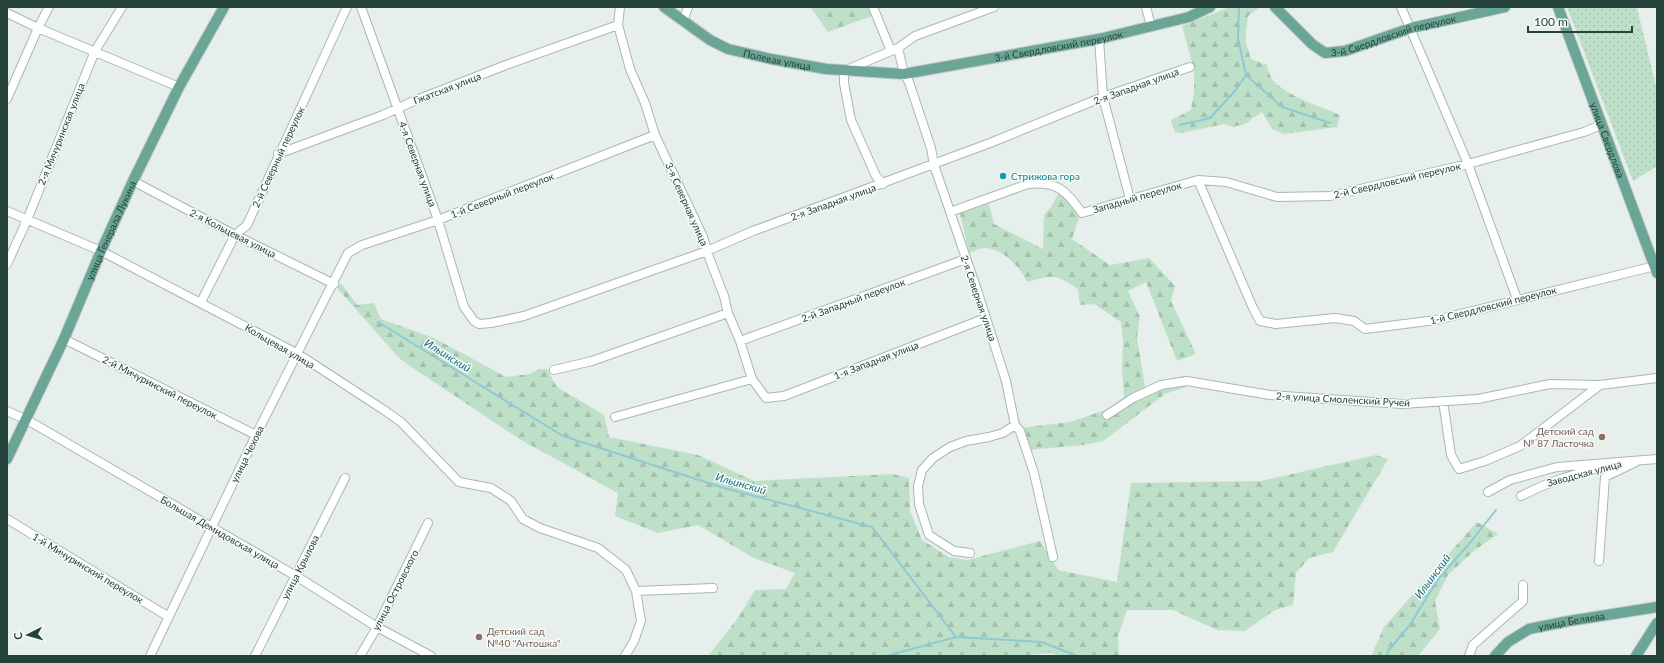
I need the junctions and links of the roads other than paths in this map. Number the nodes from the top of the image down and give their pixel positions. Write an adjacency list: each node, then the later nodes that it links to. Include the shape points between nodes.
1 (49, 7): 21 (street)
2 (122, 7): 25 (street, 2-я Мичуринская улица)
3 (224, 7): 29 (main road, улица Генерала Лукина)
4 (347, 7): 35 (street, 2-й Северный переулок)
5 (361, 7): 32 (street, 4-я Северная улица)
6 (620, 7): 19 (street, 3-я Северная улица)
7 (664, 7): 18 (main road, Полевая улица)
8 (688, 7): 18 (street)
9 (872, 7): 24 (street, 2-я Северная улица)
10 (994, 7): 24 (street, via 915,36)
11 (1146, 7): 20 (street)
12 (1210, 7): 20 (main road, 3-й Свердловский переулок, via 1189,17)
13 (1274, 7): 22 (main road, 3-й Свердловский переулок, via 1312,44 1325,53 1345,51)
14 (1401, 7): 22 (street)
15 (1505, 7): 22 (main road, 3-й Свердловский переулок)
16 (1558, 7): 33 (main road, улица Свердлова)
17 (7, 13): 21 (street)
18 (683, 22): 27 (main road, Полевая улица, via 710,40 728,48 771,59)
19 (618, 25): 32 (street, Гжатская улица, via 506,65); 34 (street, 3-я Северная улица, via 630,69)
20 (1151, 26): 23 (main road, 3-й Свердловский переулок)
21 (38, 28): 25 (street); 31 (street)
22 (1411, 28): 36 (street)
23 (1099, 39): 28 (main road, 3-й Свердловский переулок); 30 (street)
24 (894, 50): 27 (street); 28 (street, 2-я Северная улица)
25 (95, 51): 29 (street); 44 (street, 2-я Мичуринская улица)
26 (1190, 67): 30 (street, 2-я Западная улица)
27 (844, 71): 28 (main road, Полевая улица); 40 (street, via 851,120 876,176)
28 (904, 74): 37 (street, 2-я Северная улица, via 931,148)
29 (179, 87): 39 (main road, улица Генерала Лукина)
30 (1103, 97): 37 (street, 2-я Западная улица); 41 (street)
31 (7, 99)
32 (398, 108): 35 (street, Гжатская улица); 45 (street, 4-я Северная улица)
33 (1601, 125): 36 (street, 2-й Свердловский переулок); 52 (main road, улица Свердлова)
34 (656, 135): 45 (street, 1-й Северный переулок); 48 (street, 3-я Северная улица)
35 (278, 154): 46 (street, 2-й Северный переулок, via 247,225)
36 (1468, 164): 38 (street, 2-й Свердловский переулок, via 1330,196 1277,197 1226,182); 54 (street)
37 (934, 165): 40 (street, 2-я Западная улица); 43 (street, 2-я Северная улица)
38 (1198, 180): 41 (street, Западный переулок); 54 (street, 1-й Свердловский переулок, via 1260,321 1276,324 1336,318 1354,321 1365,329 1436,320)
39 (133, 181): 46 (street, 2-я Кольцевая улица); 47 (main road, улица Генерала Лукина)
40 (883, 184): 48 (street, 2-я Западная улица, via 753,231)
41 (1130, 199): 43 (street, Западный переулок, via 1082,213 1070,195 1053,185 1040,183 1028,184)
42 (7, 211): 44 (street, Кольцевая улица)
43 (950, 212): 50 (street, 2-я Северная улица)
44 (27, 220): 47 (street, Кольцевая улица); 51 (street, 2-я Мичуринская улица)
45 (438, 220): 49 (street, 1-й Северный переулок, via 362,245); 58 (street, 4-я Северная улица, via 464,307)
46 (235, 235): 53 (street, 2-я Кольцевая улица); 55 (street, 2-й Северный переулок)
47 (101, 250): 55 (street, Кольцевая улица); 59 (main road, улица Генерала Лукина)
48 (707, 251): 56 (street, 3-я Северная улица); 58 (street, 2-я Западная улица, via 524,316 491,324 479,324)
49 (348, 253): 53 (street, улица Чехова)
50 (966, 259): 57 (street, 2-я Северная улица); 60 (street, 2-й Западный переулок)
51 (7, 264)
52 (1656, 269): 54 (street, 1-й Свердловский переулок)
53 (334, 284): 61 (street, улица Чехова)
54 (1517, 299)
55 (201, 302): 61 (street, Кольцевая улица)
56 (728, 313): 60 (street, 3-я Северная улица); 62 (street, via 592,361)
57 (986, 318): 66 (street, 1-я Западная улица, via 784,396); 72 (street, 2-я Северная улица, via 1006,381)
58 (474, 321)
59 (64, 339): 71 (main road, улица Генерала Лукина); 73 (street, 2-й Мичуринский переулок)
60 (740, 341): 63 (street, 3-я Северная улица)
61 (298, 354): 73 (street, улица Чехова); 90 (street, Кольцевая улица, via 401,422 459,482 491,488 511,501 523,519 540,528 598,548 626,570)
62 (554, 370)
63 (752, 378): 66 (street, 3-я Северная улица); 70 (street)
64 (1657, 378): 65 (street, 2-я улица Смоленский Ручей)
65 (1600, 385): 67 (street, 2-я улица Смоленский Ручей, via 1550,384 1478,399); 67 (street, via 1520,446 1486,462 1459,469 1451,455)
66 (766, 398)
67 (1443, 402): 69 (street, 2-я улица Смоленский Ручей, via 1402,404 1270,395 1187,381 1161,385 1133,398)
68 (7, 411): 71 (street, Большая Демидовская улица)
69 (1107, 415)
70 (615, 417)
71 (26, 419): 75 (main road, улица Генерала Лукина); 83 (street, Большая Демидовская улица)
72 (1015, 425): 84 (street, via 1003,433 950,447 933,458 922,470 918,486 919,504 929,535 954,552); 85 (street, 2-я Северная улица, via 1020,431 1034,473)
73 (256, 435): 83 (street, улица Чехова)
74 (1657, 459): 77 (street, Заводская улица)
75 (7, 460)
76 (1626, 461): 77 (street, Заводская улица); 79 (street, Заводская улица, via 1557,467 1510,480); 80 (street, Заводская улица, via 1562,477)
77 (1638, 461): 86 (street, Заводская улица, via 1604,477)
78 (345, 478): 87 (street, улица Крылова)
79 (1488, 492)
80 (1520, 496)
81 (7, 519): 92 (street, 1-й Мичуринский переулок)
82 (428, 523): 94 (street, улица Островского)
83 (212, 527): 87 (street, Большая Демидовская улица); 92 (street, улица Чехова)
84 (970, 553)
85 (1053, 557)
86 (1599, 561)
87 (296, 576): 94 (street, Большая Демидовская улица); 96 (street, улица Крылова)
88 (1523, 585): 100 (street, via 1523,601 1473,645)
89 (713, 588): 90 (street)
90 (636, 591): 99 (street, via 641,621)
91 (1657, 607): 101 (main road, улица Беляева, via 1529,629 1508,642)
92 (169, 617): 95 (street, улица Чехова)
93 (1657, 622): 102 (main road)
94 (377, 627): 97 (street, улица Островского); 98 (street, Большая Демидовская улица)
95 (150, 656)
96 (255, 656)
97 (360, 656)
98 (431, 656)
99 (625, 656)
100 (1469, 656)
101 (1495, 656)
102 (1636, 656)

